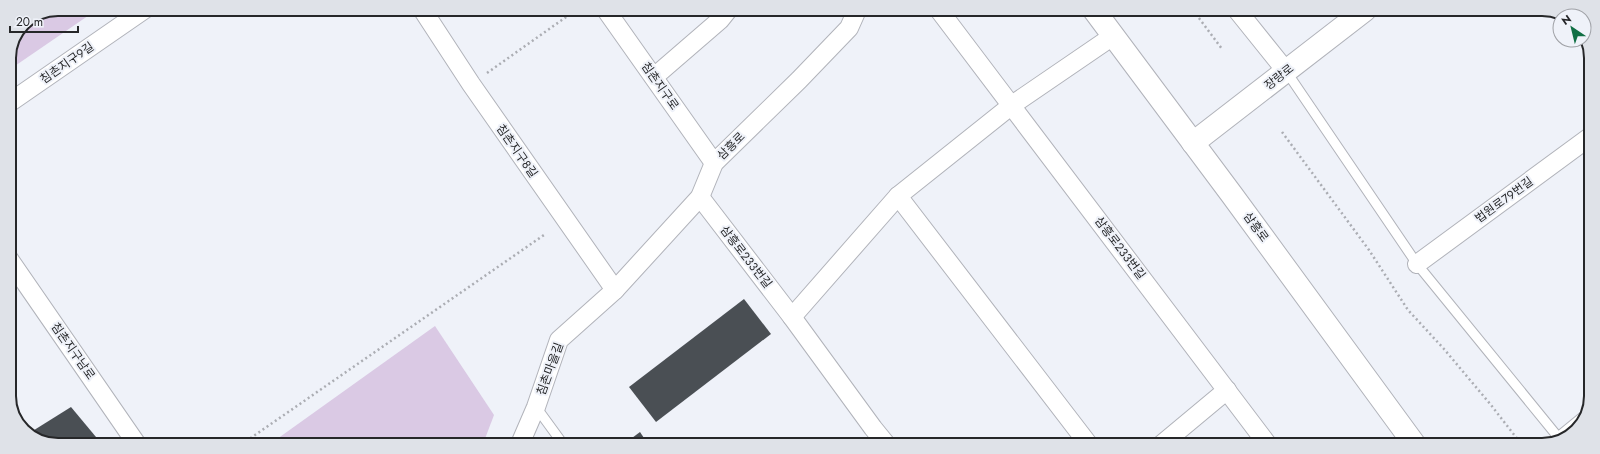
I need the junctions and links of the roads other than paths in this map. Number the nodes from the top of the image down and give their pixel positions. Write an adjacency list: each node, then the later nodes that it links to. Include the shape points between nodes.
1 (134, 16): 13 (street, 침촌지구9길)
2 (427, 16): 22 (street, 침촌지구8길, via 475,90)
3 (610, 16): 12 (street, 침촌지구로)
4 (723, 16): 12 (street)
5 (854, 16): 17 (street, 삼흥로, via 849,28)
6 (944, 16): 14 (street, 삼흥로233번길)
7 (1098, 16): 10 (main road, 삼흥로)
8 (1242, 16): 11 (street)
9 (1357, 16): 11 (main road, 장량로)
10 (1113, 36): 14 (street); 16 (main road, 삼흥로)
11 (1286, 71): 16 (main road, 장량로); 20 (lane)
12 (654, 77): 17 (street, 침촌지구로)
13 (16, 98)
14 (1012, 105): 18 (street); 24 (street, 삼흥로233번길)
15 (1584, 140): 20 (street, 법원로79번길)
16 (1193, 143): 34 (main road, 삼흥로)
17 (714, 163): 19 (street, 삼흥로)
18 (898, 196): 23 (street); 31 (street)
19 (700, 197): 22 (street, 삼흥로); 23 (street, 삼흥로233번길)
20 (1417, 264): 26 (lane)
21 (16, 269): 27 (street, 침촌지구남로)
22 (615, 290): 25 (street, 침촌마을길, via 559,340)
23 (792, 317): 30 (street, 삼흥로233번길)
24 (1227, 390): 32 (street); 33 (street, 삼흥로233번길)
25 (536, 407): 28 (street, 침촌마을길); 29 (lane)
26 (1557, 435)
27 (132, 438)
28 (523, 438)
29 (559, 438)
30 (881, 438)
31 (1084, 438)
32 (1169, 438)
33 (1263, 438)
34 (1410, 438)

